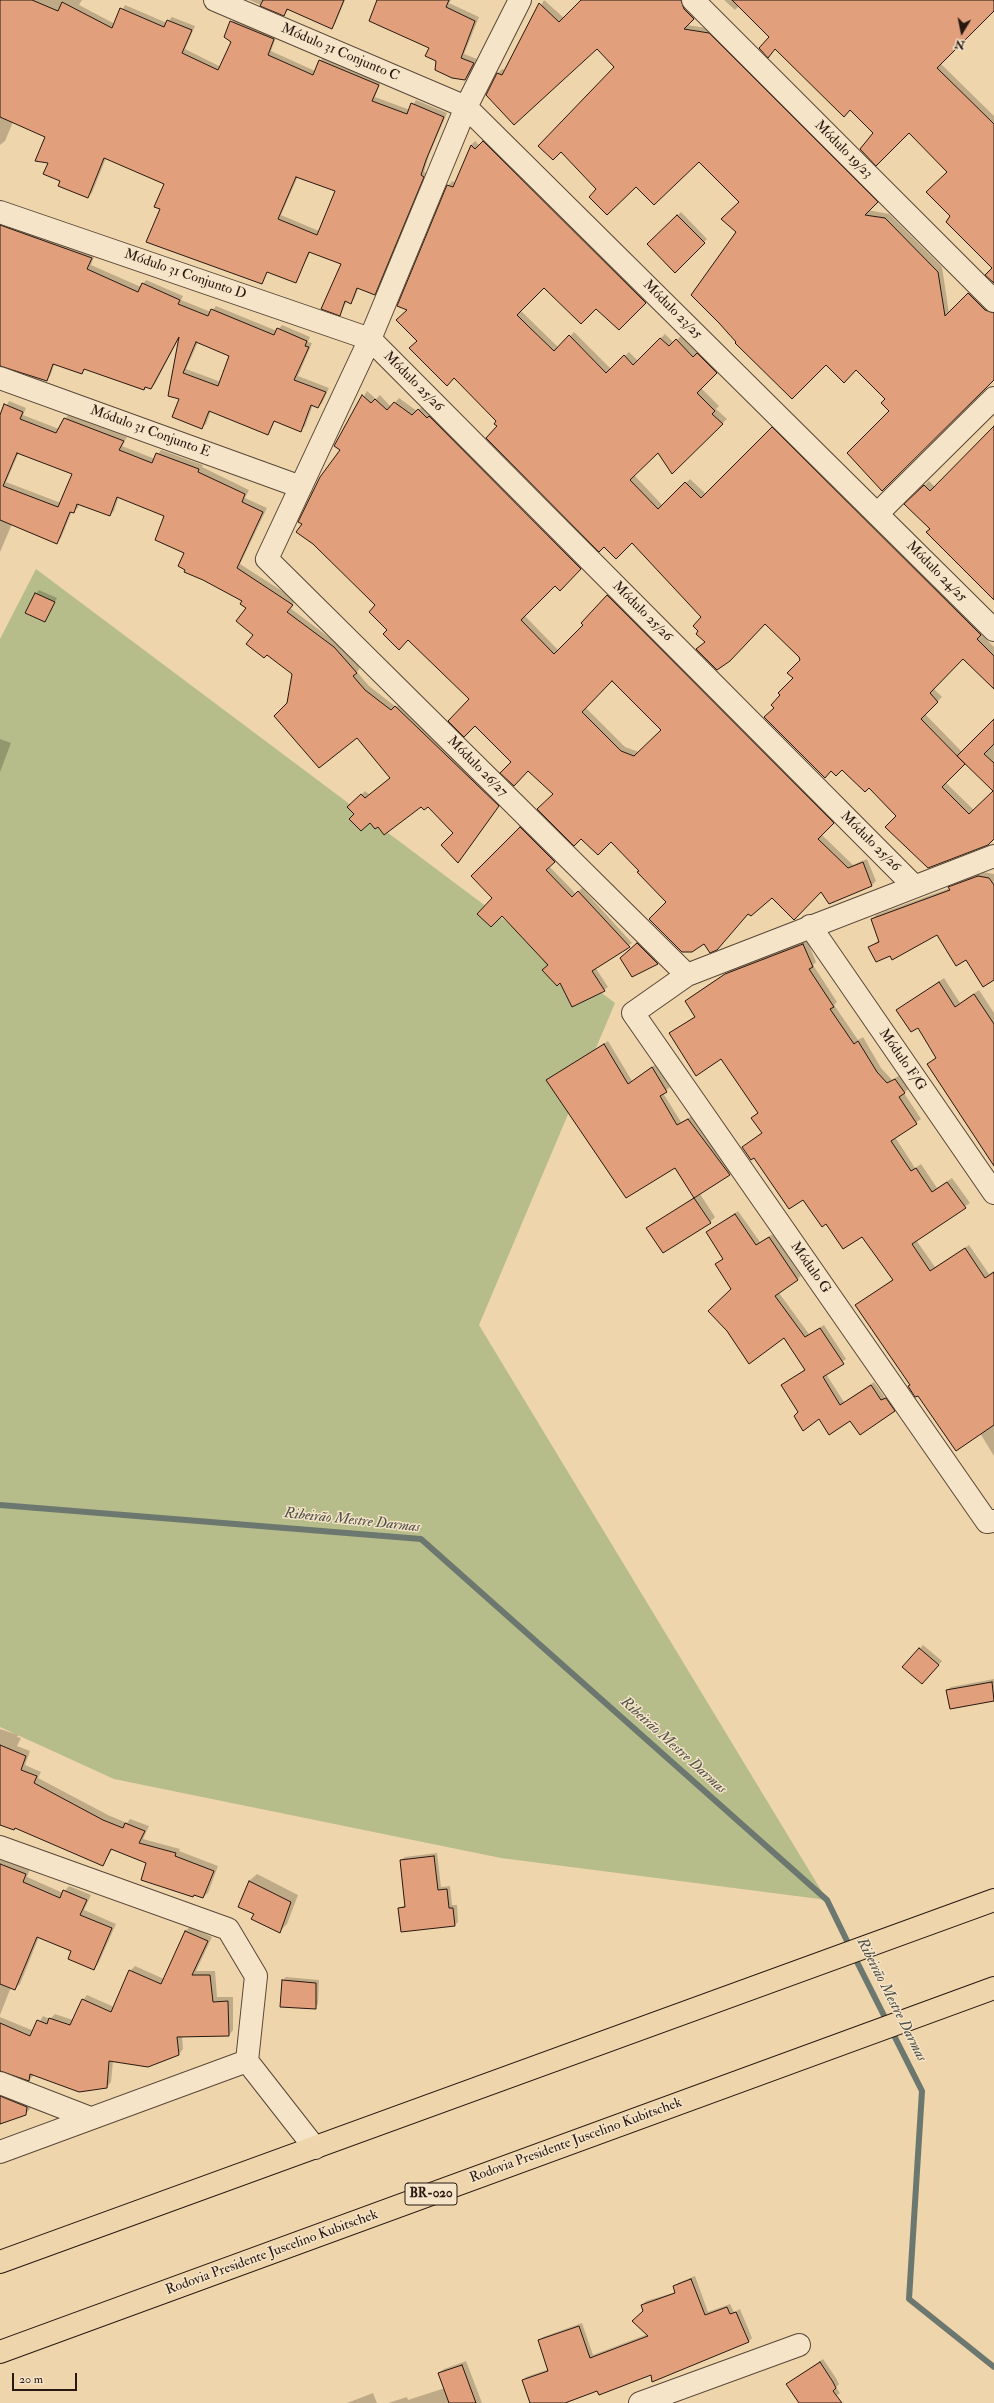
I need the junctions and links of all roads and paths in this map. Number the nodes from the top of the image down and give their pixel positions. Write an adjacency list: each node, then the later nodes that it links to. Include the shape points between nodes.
1 (215, 0): 4 (street, Módulo 31 Conjunto C)
2 (520, 0): 4 (street)
3 (693, 0): 6 (street, Módulo 19/23)
4 (466, 107): 7 (street); 11 (street, Módulo 23/25)
5 (0, 212): 7 (street, Módulo 31 Conjunto D)
6 (994, 300)
7 (370, 339): 10 (street); 14 (street, Módulo 25/26)
8 (0, 378): 10 (street, Módulo 31 Conjunto E)
9 (994, 398): 11 (street)
10 (301, 486): 16 (street, Módulo 26/27, via 267,559)
11 (878, 513): 12 (street, Módulo 24/25)
12 (994, 630)
13 (993, 859): 14 (street)
14 (914, 886): 15 (street)
15 (810, 926): 16 (street); 17 (street, Módulo F/G)
16 (687, 974): 18 (street, Módulo G, via 633,1013)
17 (994, 1193)
18 (991, 1522)
19 (0, 1848): 22 (street, via 228,1929 256,1976)
20 (994, 1900): 25 (highway)
21 (994, 1988): 29 (highway, Rodovia Presidente Juscelino Kubitschek / BR-020)
22 (247, 2061): 24 (street); 25 (street)
23 (0, 2083): 24 (street)
24 (90, 2118): 26 (street)
25 (315, 2148): 27 (highway)
26 (0, 2152)
27 (0, 2262)
28 (799, 2345): 30 (street)
29 (0, 2352)
30 (640, 2403)

